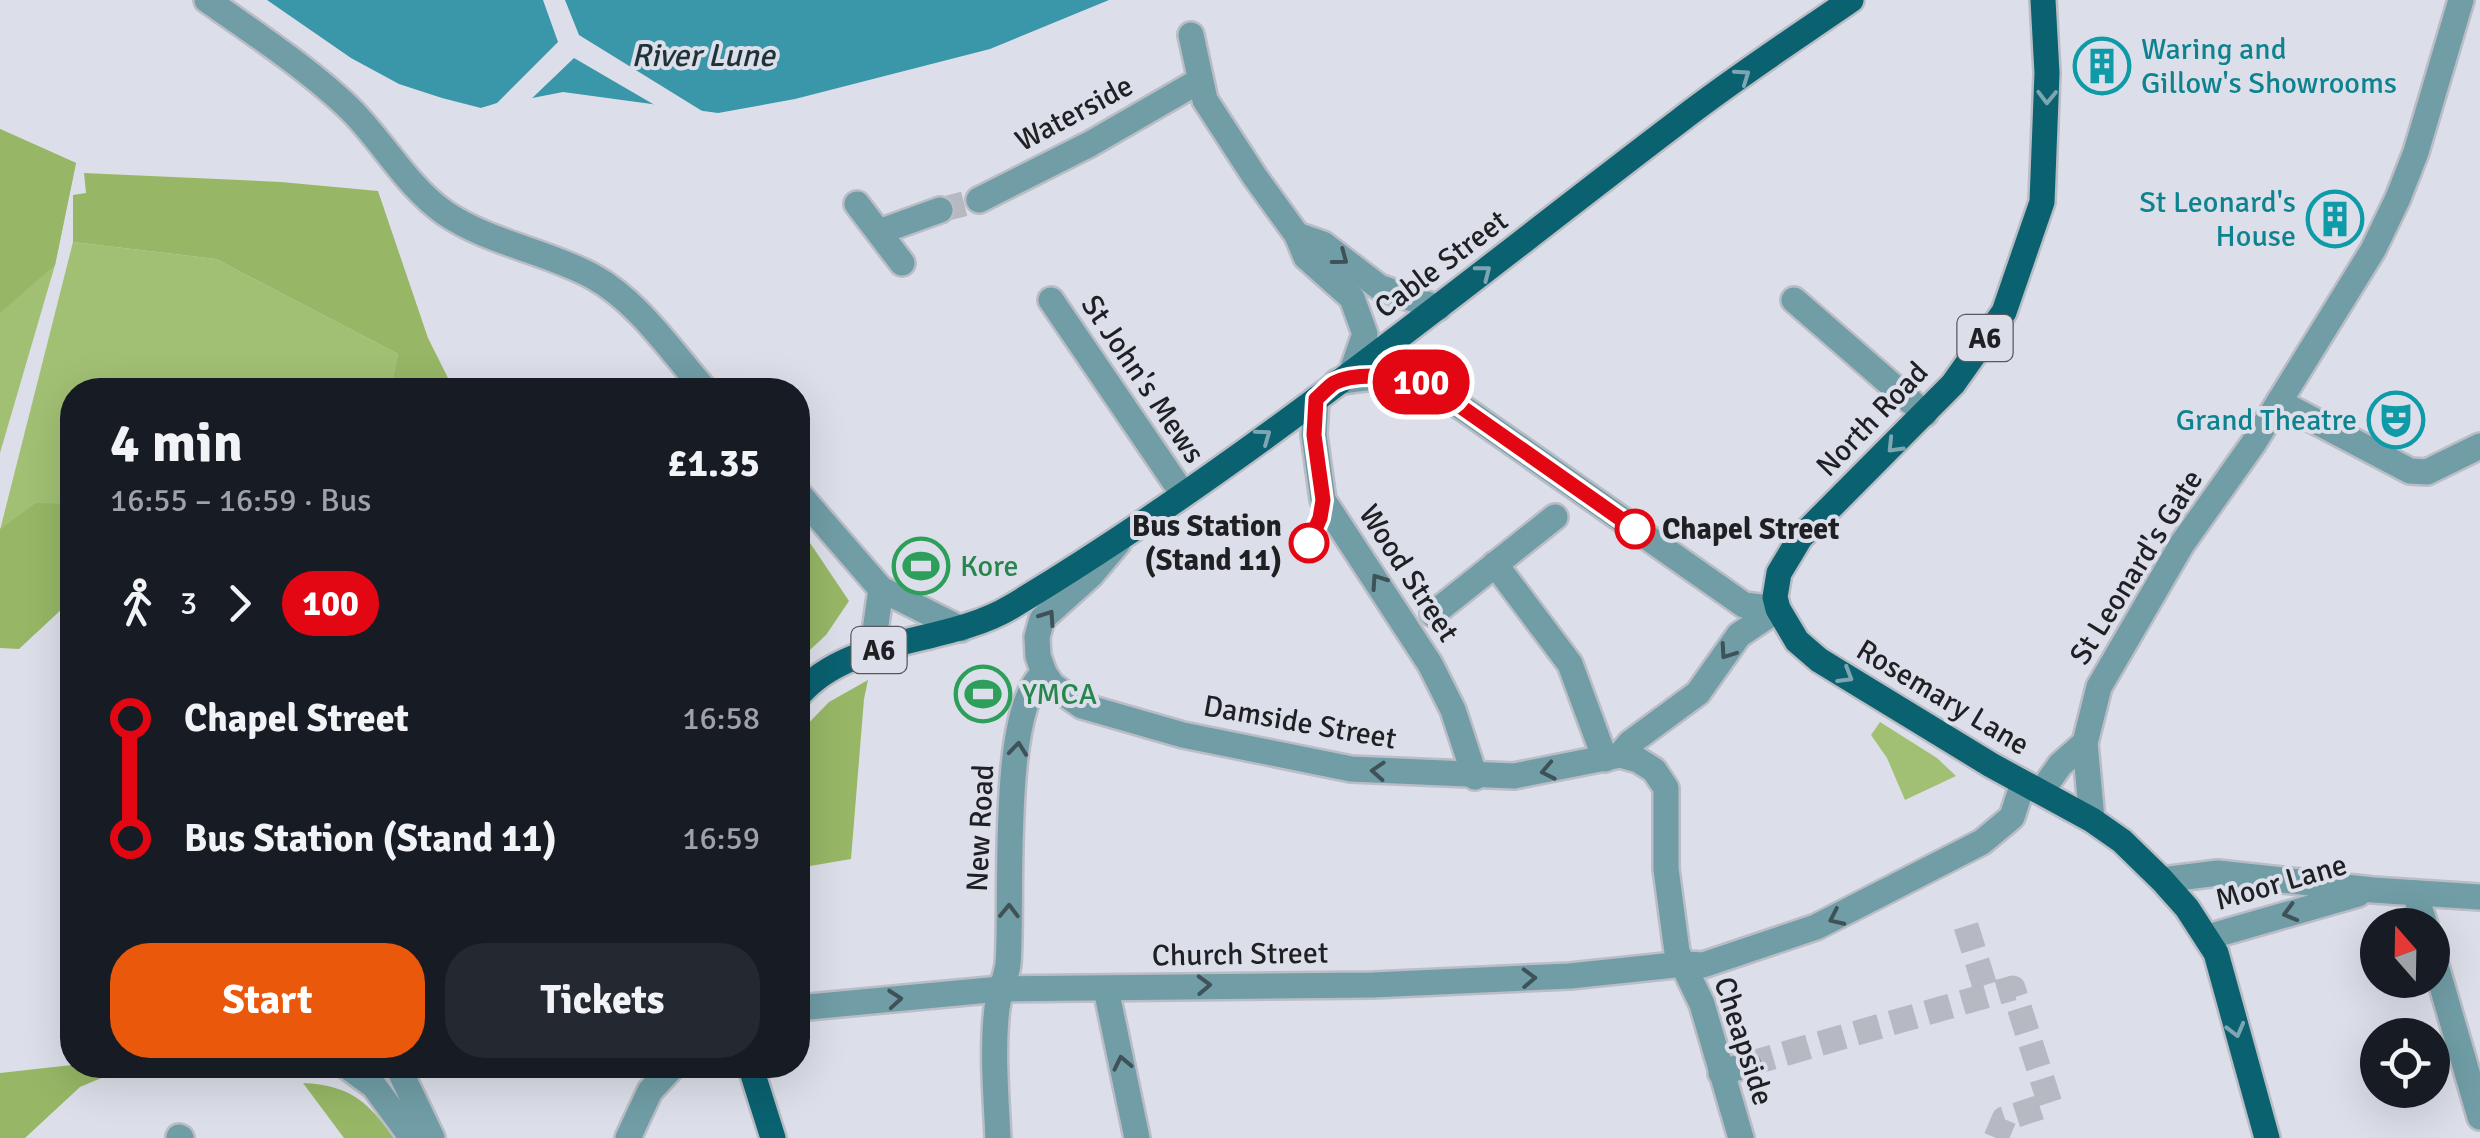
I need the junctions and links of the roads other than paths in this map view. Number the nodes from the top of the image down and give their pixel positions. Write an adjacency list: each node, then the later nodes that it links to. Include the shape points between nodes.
1 (207, 0): 17 (street, via 349,108 413,186 446,213 614,290)
2 (1851, 0): 15 (main road, Cable Street / A6, one-way to 2, via 1680,120)
3 (2043, 0): 20 (main road, North Road / A6, one-way to 20, via 2042,202 2004,312)
4 (2461, 0): 19 (street, St Leonard's Gate, via 2398,198)
5 (1192, 36): 6 (street)
6 (1199, 81): 7 (street, Waterside); 11 (street, via 1215,118)
7 (978, 200)
8 (857, 204): 10 (street)
9 (940, 210): 10 (street)
10 (879, 232): 12 (street)
11 (1297, 235): 15 (street, one-way to 15, via 1323,244 1380,287); 16 (street, via 1306,256 1356,309 1364,334)
12 (902, 263)
13 (1050, 300): 22 (street, St John's Mews)
14 (1794, 300): 20 (street)
15 (1438, 308): 16 (main road, Cable Street / A6)
16 (1344, 376): 18 (main road, Cable Street / A6); 28 (street, via 1411,377 1430,385 1744,605)
17 (693, 378)
18 (1316, 399): 22 (main road, Cable Street / A6, one-way to 18); 36 (street, Wood Street, one-way to 18, via 1430,664 1323,500)
19 (2279, 402): 21 (street, via 2410,471 2427,472); 34 (street, St Leonard's Gate, via 2112,662)
20 (1925, 414): 28 (main road, North Road / A6, one-way to 28, via 1800,538 1779,573)
21 (2480, 446)
22 (1182, 494): 25 (main road, Cable Street / A6)
23 (810, 507): 27 (street)
24 (1555, 518): 26 (street)
25 (1126, 532): 30 (main road, Cable Street / A6, via 1010,608); 32 (street, New Road, one-way to 25, via 1037,647 1042,619)
26 (1495, 564): 29 (street); 35 (street, via 1570,664)
27 (881, 589): 30 (street); 31 (street)
28 (1778, 609): 35 (street, one-way to 35, via 1739,635 1698,692); 37 (main road, Rosemary Lane, one-way to 37, via 1797,641 1819,660)
29 (1433, 614)
30 (961, 629): 31 (main road, A6)
31 (865, 654): 33 (main road, A6)
32 (1044, 673): 36 (street, Damside Street, one-way to 32, via 1351,770 1183,734 1082,706); 47 (street, New Road, one-way to 32, via 1008,967 1018,736 1030,688)
33 (810, 687)
34 (2084, 743): 37 (street, St Leonard's Gate); 38 (street, St Leonard's Gate)
35 (1612, 757): 36 (street, Damside Street, one-way to 36, via 1514,776); 45 (street, via 1638,760 1666,788 1666,869)
36 (1475, 776)
37 (2032, 787): 38 (main road, Rosemary Lane); 45 (street, Church Street, one-way to 45, via 1992,836 1847,913 1703,966)
38 (2092, 820): 39 (main road, Rosemary Lane)
39 (2162, 880): 40 (street, Moor Lane, via 2218,873); 44 (main road, Rosemary Lane)
40 (2372, 890): 41 (street, Moor Lane); 44 (street, Moor Lane, one-way to 44)
41 (2416, 893): 42 (street, Moor Lane); 43 (street)
42 (2480, 897)
43 (2420, 908)
44 (2208, 937): 64 (main road, Rosemary Lane, one-way to 64)
45 (1684, 964): 46 (street, Church Street, one-way to 45, via 1388,984); 51 (street, Cheapside)
46 (1106, 988): 47 (street, Church Street); 62 (street, one-way to 46)
47 (1000, 989): 49 (street, Church Street, one-way to 47); 61 (street, New Road)
48 (2445, 998): 56 (street)
49 (810, 1007)
50 (1749, 1064): 51 (street)
51 (1721, 1073): 63 (street, Cheapside)
52 (363, 1078): 57 (street)
53 (403, 1078): 58 (street)
54 (662, 1078): 59 (street)
55 (754, 1078): 60 (main road)
56 (2480, 1117)
57 (412, 1138)
58 (432, 1138)
59 (628, 1138)
60 (774, 1138)
61 (998, 1138)
62 (1138, 1138)
63 (1740, 1138)
64 (2267, 1138)

